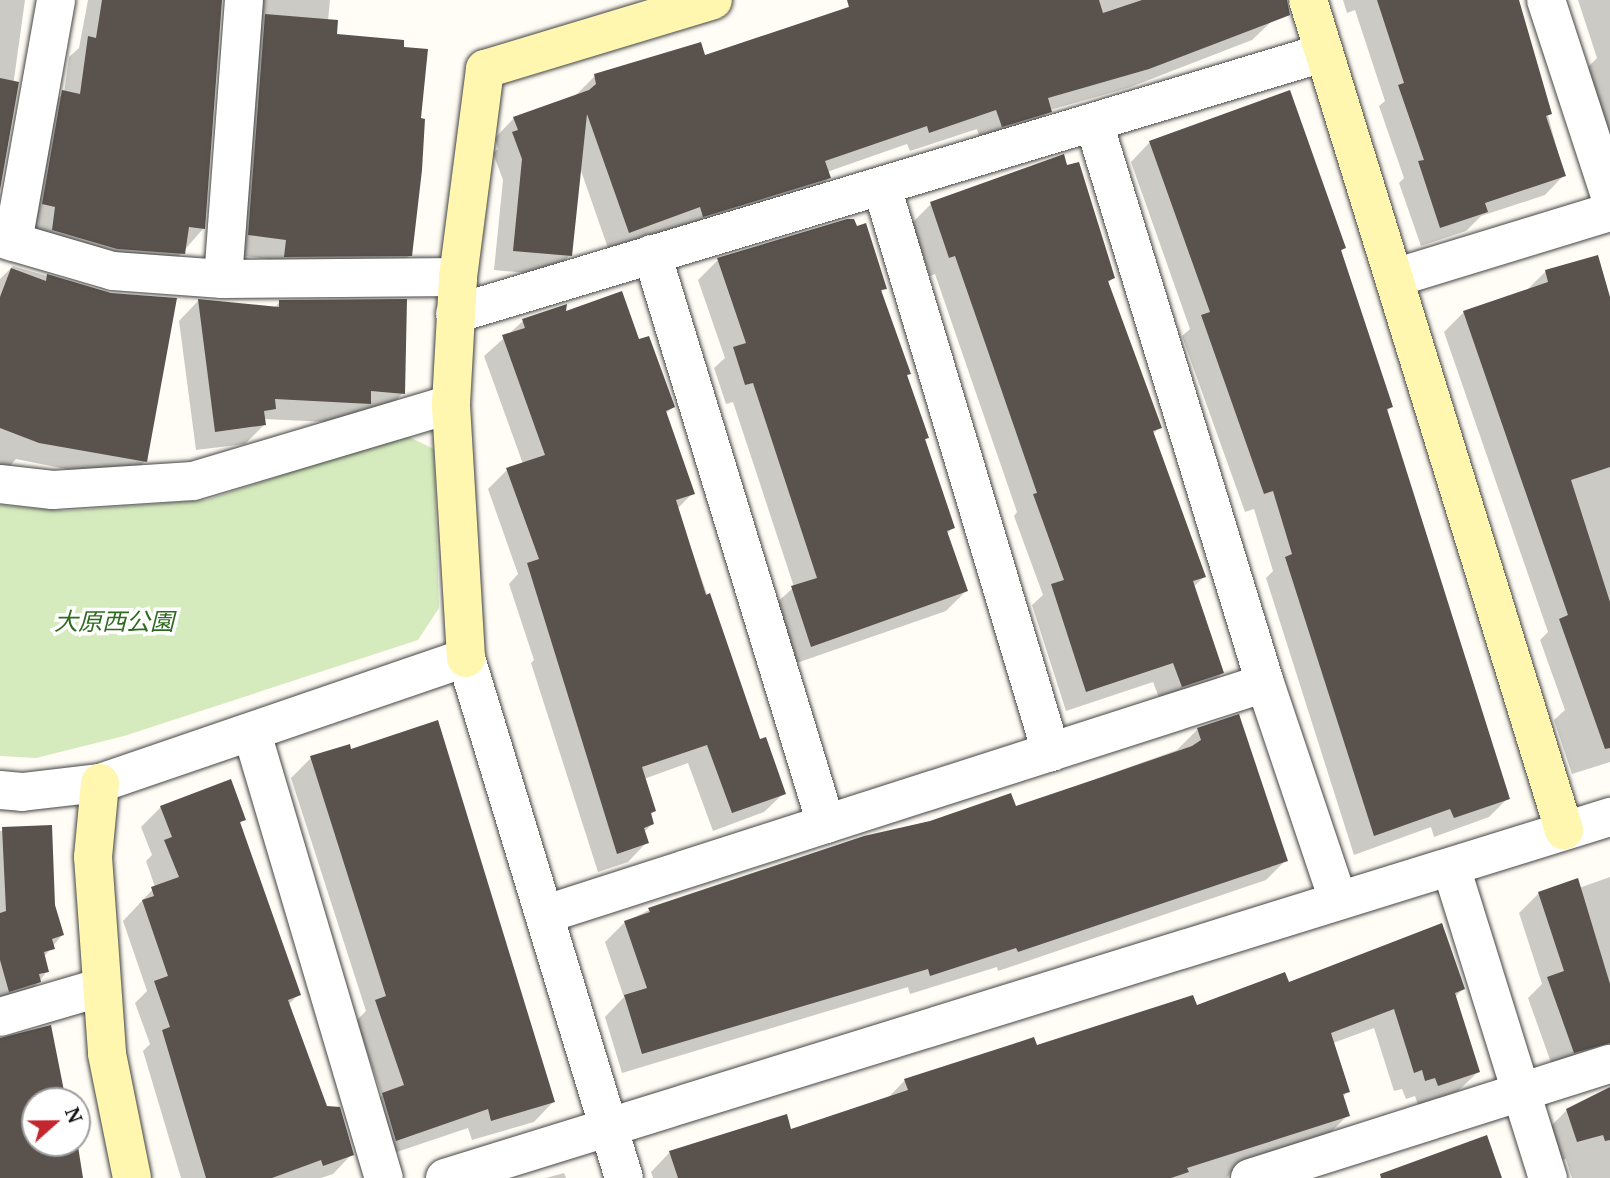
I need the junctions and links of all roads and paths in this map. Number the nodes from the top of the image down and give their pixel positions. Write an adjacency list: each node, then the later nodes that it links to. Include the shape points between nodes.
1 (56, 0): 11 (street)
2 (244, 0): 15 (street)
3 (713, 0): 13 (street, via 485,69)
4 (1308, 0): 6 (street)
5 (1546, 0): 9 (street)
6 (1323, 53): 7 (street); 14 (street)
7 (1094, 123): 8 (street); 20 (street)
8 (882, 187): 12 (street); 22 (street)
9 (1610, 196)
10 (1610, 212): 14 (street)
11 (7, 240): 15 (street, via 113,271)
12 (652, 254): 16 (street); 26 (street)
13 (458, 276): 15 (street); 16 (street)
14 (1394, 278): 27 (street)
15 (223, 279)
16 (455, 314): 17 (street)
17 (451, 404): 18 (street, via 193,481 53,490); 19 (street)
18 (0, 484)
19 (466, 659): 21 (street); 30 (street)
20 (1265, 683): 22 (street); 29 (street)
21 (252, 733): 23 (street); 38 (street)
22 (1051, 752): 26 (street)
23 (100, 783): 24 (street, via 22,792); 31 (street, via 93,857)
24 (0, 790)
25 (1610, 817): 27 (street)
26 (826, 824): 30 (street)
27 (1564, 830): 28 (street)
28 (1451, 867): 29 (street); 34 (street)
29 (1338, 900): 35 (street)
30 (546, 914): 35 (street)
31 (102, 987): 32 (street); 37 (street, via 107,1054)
32 (0, 1017)
33 (1610, 1064): 34 (street)
34 (1522, 1092): 36 (street); 42 (street)
35 (610, 1128): 39 (street); 40 (street)
36 (1307, 1169): 41 (street)
37 (132, 1178)
38 (384, 1178)
39 (445, 1178)
40 (624, 1178)
41 (1250, 1178)
42 (1548, 1178)

